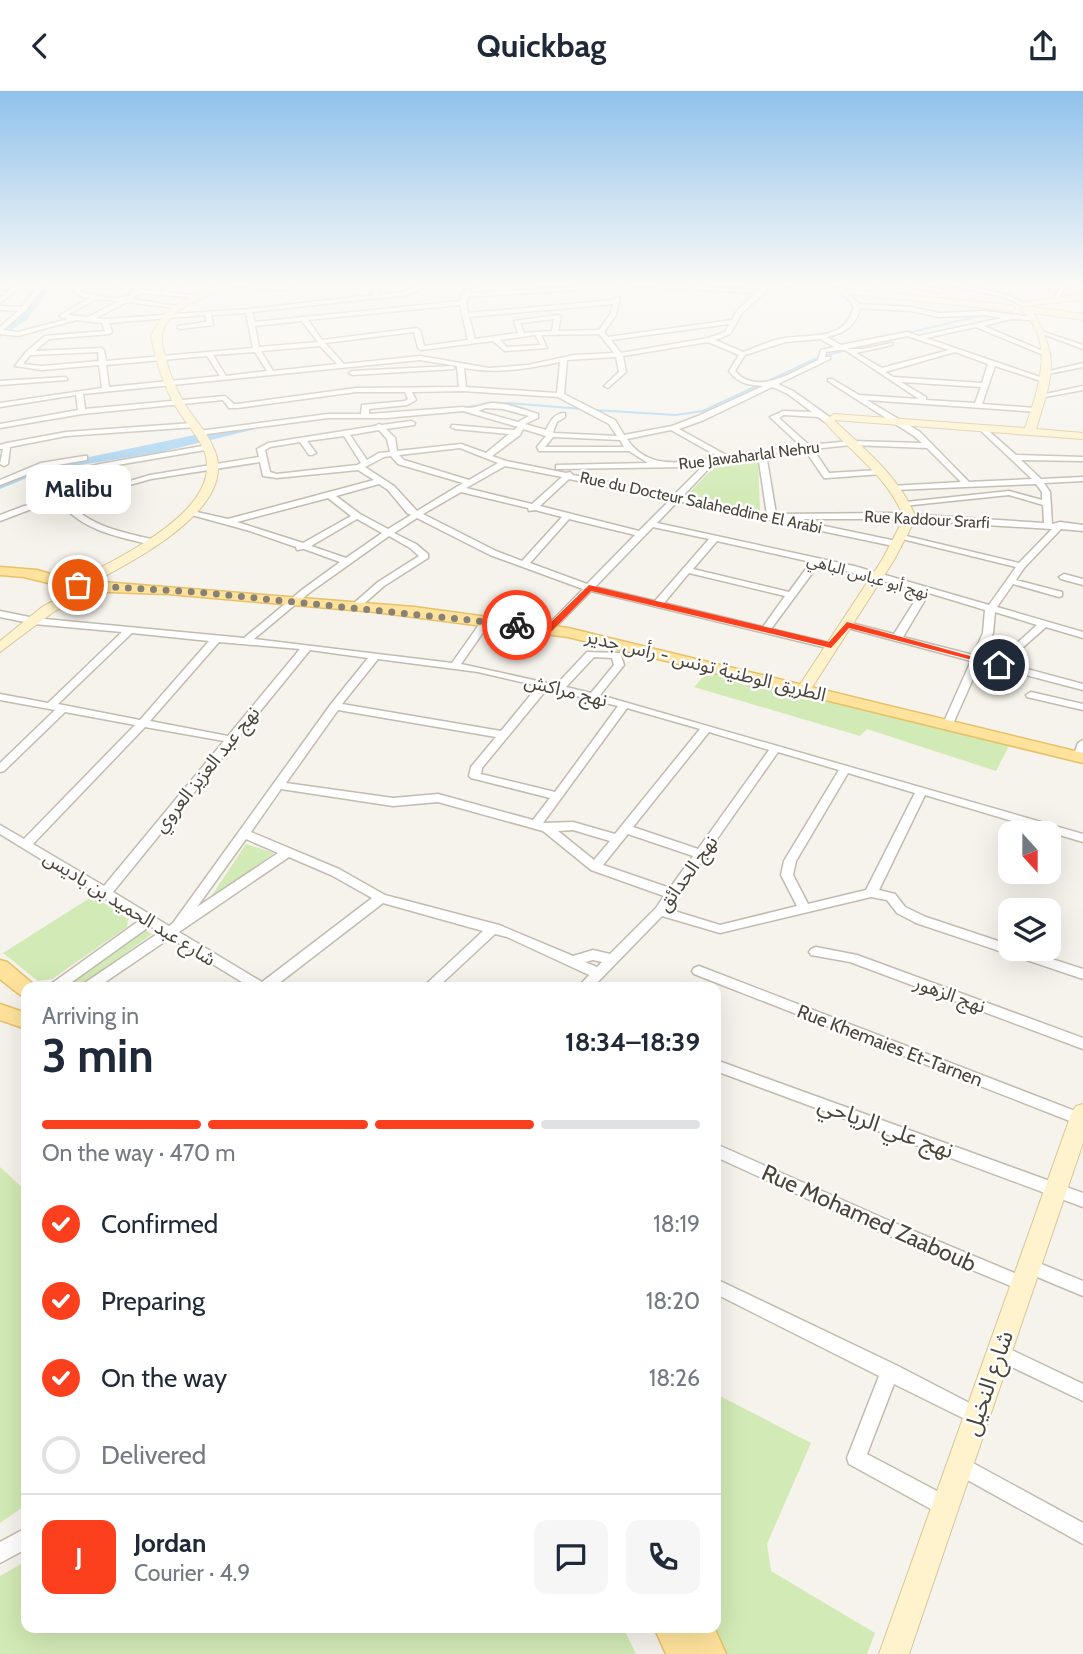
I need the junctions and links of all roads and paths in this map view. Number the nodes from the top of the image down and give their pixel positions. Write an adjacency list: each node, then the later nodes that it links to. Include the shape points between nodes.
1 (27, 355): 23 (street, via 18,366)
2 (101, 355): 20 (street)
3 (185, 355): 16 (street)
4 (209, 355): 32 (street)
5 (260, 355): 29 (street)
6 (330, 355): 26 (street)
7 (420, 355): 17 (street)
8 (619, 355): 18 (street); 39 (street, via 623,372)
9 (742, 355): 37 (street, via 732,373 743,381)
10 (822, 355): 19 (street)
11 (836, 355): 19 (street)
12 (855, 355): 28 (street)
13 (938, 355): 28 (street)
14 (966, 355): 21 (street)
15 (1048, 355): 30 (street)
16 (161, 357): 20 (street); 36 (street)
17 (420, 358): 24 (street); 26 (street); 27 (street)
18 (564, 359): 25 (street); 51 (street)
19 (821, 360): 37 (street)
20 (104, 362): 23 (street); 46 (street)
21 (992, 363): 30 (street); 38 (street)
22 (1083, 365): 30 (street)
23 (63, 366): 31 (street)
24 (460, 367): 25 (street); 27 (street); 43 (street)
25 (515, 368): 48 (street)
26 (341, 369): 27 (street); 29 (street); 44 (street)
27 (420, 369)
28 (880, 370): 33 (street)
29 (272, 374): 32 (street)
30 (1046, 376): 52 (street)
31 (65, 379): 35 (street); 50 (street)
32 (225, 379): 36 (street)
33 (888, 379): 38 (street); 56 (street)
34 (830, 380): 53 (street)
35 (0, 383)
36 (172, 385): 46 (street); 58 (street)
37 (766, 385): 65 (street, via 784,389); 74 (street)
38 (985, 385): 60 (street)
39 (608, 386)
40 (434, 388): 42 (street); 43 (street); 55 (street)
41 (1083, 388): 45 (street)
42 (407, 389): 44 (street); 66 (street, via 412,400 366,407)
43 (463, 389): 47 (street)
44 (356, 390): 58 (street, via 237,406 225,398)
45 (1069, 390): 52 (street); 54 (street)
46 (106, 391): 49 (street)
47 (506, 391): 48 (street); 59 (street)
48 (515, 392): 51 (street)
49 (79, 393): 50 (street); 63 (street)
50 (66, 394): 57 (street)
51 (560, 395): 81 (street, via 612,422)
52 (1040, 396): 61 (street)
53 (856, 397): 56 (street); 69 (street)
54 (1083, 397)
55 (442, 400)
56 (926, 401): 60 (street)
57 (0, 403)
58 (179, 403): 63 (street); 79 (street)
59 (498, 406): 62 (street, via 481,405); 73 (street, via 535,416)
60 (978, 406): 61 (street)
61 (1036, 410): 77 (street)
62 (472, 411): 66 (street); 73 (street)
63 (82, 412): 70 (street)
64 (562, 415): 78 (street)
65 (817, 415): 67 (street); 86 (street, via 783,413 774,417)
66 (365, 417): 79 (street, via 328,416)
67 (833, 421): 69 (street); 83 (street)
68 (411, 423): 71 (street)
69 (900, 423): 75 (street); 85 (street)
70 (0, 426)
71 (379, 426): 76 (street); 89 (street, via 391,438)
72 (455, 426): 73 (street)
73 (519, 428): 78 (street); 91 (street)
74 (673, 428): 81 (street); 95 (street)
75 (984, 428): 77 (street); 92 (street)
76 (345, 432): 82 (street); 100 (street)
77 (1030, 432): 80 (street)
78 (549, 434): 81 (street); 87 (street, via 542,449)
79 (201, 436): 84 (street, via 66,434); 103 (street); 119 (street, via 57,477 53,482)
80 (1083, 436)
81 (622, 438): 87 (street)
82 (302, 439): 88 (street); 94 (street, via 263,447)
83 (851, 443): 85 (street, Rue Jawaharlal Nehru); 86 (street, Rue Jawaharlal Nehru); 104 (street)
84 (4, 446): 99 (street)
85 (929, 446): 111 (street)
86 (808, 447): 90 (street, Rue Jawaharlal Nehru); 104 (street, via 828,476)
87 (631, 449): 101 (street)
88 (312, 453)
89 (393, 453): 91 (street, via 464,446); 100 (street); 113 (street, via 401,462)
90 (762, 453): 95 (street, Rue Jawaharlal Nehru); 127 (street)
91 (486, 457): 98 (street)
92 (1012, 457): 96 (street); 108 (street)
93 (84, 458): 112 (street, via 44,465)
94 (264, 459): 100 (street, via 270,477); 103 (street)
95 (728, 459): 97 (street, Rue Jawaharlal Nehru)
96 (1083, 459)
97 (711, 462): 101 (street, Rue Jawaharlal Nehru); 105 (street)
98 (504, 463): 102 (street, Rue du Docteur Salaheddine El Arabi); 113 (street)
99 (4, 464)
100 (362, 465): 109 (street)
101 (657, 465): 102 (street, Rue Jawaharlal Nehru); 105 (street)
102 (527, 467): 106 (street, Rue du Docteur Salaheddine El Arabi)
103 (214, 468): 119 (street, via 150,477); 123 (street, via 207,489)
104 (879, 472): 114 (street)
105 (700, 473): 118 (street)
106 (570, 474): 118 (street, Rue du Docteur Salaheddine El Arabi); 122 (street)
107 (1083, 478): 108 (street)
108 (1038, 480): 110 (street); 121 (street)
109 (380, 481): 117 (street); 124 (street)
110 (1005, 481): 111 (street); 116 (street)
111 (966, 482): 114 (street)
112 (0, 483)
113 (470, 483): 115 (street)
114 (894, 488): 120 (street)
115 (460, 489): 122 (street); 124 (street)
116 (1013, 493): 120 (street); 121 (street)
117 (329, 494): 125 (street); 130 (street)
118 (677, 497): 127 (street, Rue du Docteur Salaheddine El Arabi); 131 (street)
119 (62, 502): 128 (street, via 27,507); 139 (street, via 94,523)
120 (906, 504): 129 (street)
121 (1048, 504): 132 (street)
122 (532, 509): 126 (street)
123 (191, 512): 130 (street); 139 (street)
124 (416, 515): 135 (street); 143 (street, via 493,553)
125 (357, 516): 135 (street); 140 (street)
126 (566, 517): 136 (street); 143 (street)
127 (772, 517): 129 (street, Rue Kaddour Srarfi); 138 (street, Rue du Docteur Salaheddine El Arabi)
128 (0, 518)
129 (910, 518): 132 (street, Rue Kaddour Srarfi); 138 (street)
130 (228, 522): 140 (street)
131 (651, 524): 136 (street); 137 (street, نهج أبو عباس الباهي)
132 (1048, 524): 133 (street, Rue Kaddour Srarfi)
133 (1060, 525): 134 (street, Rue Kaddour Srarfi); 144 (street)
134 (1083, 528)
135 (388, 533): 141 (street); 159 (street, via 425,557 381,584)
136 (641, 534): 153 (street)
137 (715, 538): 142 (street, نهج أبو عباس الباهي); 145 (street)
138 (899, 540): 144 (street, Rue du Docteur Salaheddine El Arabi); 148 (street)
139 (152, 543): 152 (street)
140 (300, 548): 141 (street)
141 (347, 561): 157 (street)
142 (817, 561): 148 (street, نهج أبو عباس الباهي); 156 (street)
143 (525, 563): 153 (street)
144 (1021, 566): 150 (street)
145 (687, 570): 156 (street); 158 (street)
146 (0, 571): 147 (main road, الطريق الوطنية تونس - رأس جدير)
147 (24, 573): 152 (main road, الطريق الوطنية تونس - رأس جدير); 152 (main road, الطريق الوطنية تونس - رأس جدير, via 61,584)
148 (877, 576): 154 (street, نهج أبو عباس الباهي); 166 (street)
149 (1064, 577): 151 (street)
150 (1010, 581): 155 (street); 161 (street)
151 (1083, 582)
152 (85, 583): 157 (main road, الطريق الوطنية تونس - رأس جدير); 160 (street); 160 (street)
153 (589, 588): 158 (street); 167 (street)
154 (925, 592): 161 (street, نهج أبو عباس الباهي); 172 (street)
155 (1059, 594)
156 (791, 595): 168 (street)
157 (290, 601): 159 (main road, الطريق الوطنية تونس - رأس جدير); 173 (street)
158 (657, 605): 168 (street)
159 (356, 607): 164 (main road, الطريق الوطنية تونس - رأس جدير)
160 (47, 610): 163 (street)
161 (990, 610): 165 (street, نهج أبو عباس الباهي); 179 (street, via 988,633)
162 (0, 614): 163 (street, نهج مراكش)
163 (34, 621): 169 (street, نهج مراكش); 177 (street)
164 (486, 621): 167 (main road, الطريق الوطنية تونس - رأس جدير); 180 (street)
165 (1044, 624): 170 (street, نهج أبو عباس الباهي); 176 (street)
166 (847, 625): 172 (street); 174 (street)
167 (549, 629): 184 (main road, الطريق الوطنية تونس - رأس جدير)
168 (765, 630): 174 (street)
169 (129, 631): 171 (street, نهج مراكش); 189 (street)
170 (1083, 635)
171 (217, 638): 173 (street, نهج مراكش); 193 (street)
172 (897, 638): 179 (street)
173 (246, 641): 175 (street, نهج مراكش)
174 (831, 646): 184 (street)
175 (307, 647): 178 (street, نهج مراكش); 197 (street, نهج عبد العزيز العروي)
176 (1018, 647)
177 (0, 648)
178 (375, 656): 180 (street, نهج مراكش); 190 (street)
179 (975, 659): 182 (street); 194 (street)
180 (455, 665): 181 (street, نهج مراكش)
181 (544, 685): 183 (street, نهج مراكش); 196 (street)
182 (1082, 685)
183 (558, 689): 187 (street, نهج مراكش); 187 (street, via 591,654 616,655 620,665)
184 (804, 689): 194 (main road, الطريق الوطنية تونس - رأس جدير)
185 (1031, 695): 191 (street)
186 (0, 697): 189 (street)
187 (593, 697): 188 (street, نهج مراكش)
188 (625, 704): 195 (street, نهج مراكش); 204 (street)
189 (51, 705): 192 (street)
190 (335, 706): 196 (street); 202 (street)
191 (1083, 707)
192 (63, 708): 193 (street); 200 (street)
193 (142, 721): 197 (street); 210 (street)
194 (947, 726): 199 (main road, الطريق الوطنية تونس - رأس جدير)
195 (706, 729): 198 (street, نهج مراكش); 208 (street)
196 (504, 735): 204 (street, via 477,767 475,776)
197 (229, 739): 214 (street, نهج عبد العزيز العروي)
198 (776, 748): 201 (street, نهج مراكش); 212 (street, نهج الحدائق)
199 (1082, 753)
200 (0, 769)
201 (845, 769): 203 (street, نهج مراكش); 218 (street, via 790,861 788,875)
202 (278, 785): 205 (street, via 393,802 438,798); 207 (street)
203 (921, 792): 209 (street, نهج مراكش); 216 (street)
204 (558, 796): 205 (street)
205 (542, 827): 208 (street, via 573,826); 213 (street)
206 (0, 829): 210 (street, شارع عبد الحميد بن باديس)
207 (243, 833): 211 (street); 221 (street)
208 (622, 834): 212 (street); 213 (street)
209 (1083, 838)
210 (26, 843): 214 (street, شارع عبد الحميد بن باديس)
211 (289, 851): 217 (street); 221 (street)
212 (701, 853): 215 (street, نهج الحدائق)
213 (595, 867): 215 (street)
214 (106, 892): 220 (street, شارع عبد الحميد بن باديس)
215 (673, 894): 219 (street, نهج الحدائق)
216 (867, 894): 218 (street); 229 (street, via 891,897 901,910 921,920)
217 (381, 898): 222 (street); 233 (street)
218 (805, 910): 219 (street, via 720,929)
219 (660, 911): 224 (street, نهج الحدائق)
220 (149, 920): 221 (street, شارع عبد الحميد بن باديس); 230 (street)
221 (173, 927): 231 (street); 232 (street, شارع عبد الحميد بن باديس)
222 (494, 928): 225 (street); 234 (street)
223 (816, 952): 239 (street, نهج الزهور, via 852,958)
224 (612, 959): 225 (street, via 593,955); 228 (street, نهج الحدائق)
225 (573, 961): 228 (street)
226 (0, 967): 236 (main road)
227 (699, 971): 241 (street, Rue Khemaies Et-Tarnen)
228 (598, 974): 235 (street, نهج الحدائق)
229 (1083, 974)
230 (63, 982)
231 (95, 982)
232 (253, 982)
233 (272, 982)
234 (435, 982)
235 (591, 982)
236 (21, 985)
237 (0, 1012): 238 (main road)
238 (21, 1019)
239 (1083, 1044)
240 (721, 1067): 243 (street, نهج علي الرياحي)
241 (1082, 1116): 243 (street, شارع النخيل)
242 (721, 1152): 245 (street, Rue Mohamed Zaaboub, via 886,1227)
243 (1056, 1189): 244 (street); 245 (street, شارع النخيل)
244 (1083, 1200)
245 (1026, 1275): 247 (street, Rue Mohamed Zaaboub); 248 (street, شارع النخيل)
246 (721, 1288): 249 (street)
247 (1083, 1289)
248 (999, 1352): 250 (street); 251 (street, شارع النخيل)
249 (890, 1371): 251 (street); 253 (street, via 856,1458)
250 (1083, 1393)
251 (976, 1416): 252 (street, شارع النخيل)
252 (960, 1465): 253 (street, شارع النخيل); 254 (street)
253 (945, 1506): 261 (street, شارع النخيل)
254 (1083, 1534)
255 (21, 1541): 256 (street)
256 (0, 1553)
257 (673, 1633): 259 (main road)
258 (699, 1633): 260 (main road)
259 (683, 1654)
260 (710, 1654)
261 (894, 1654)

